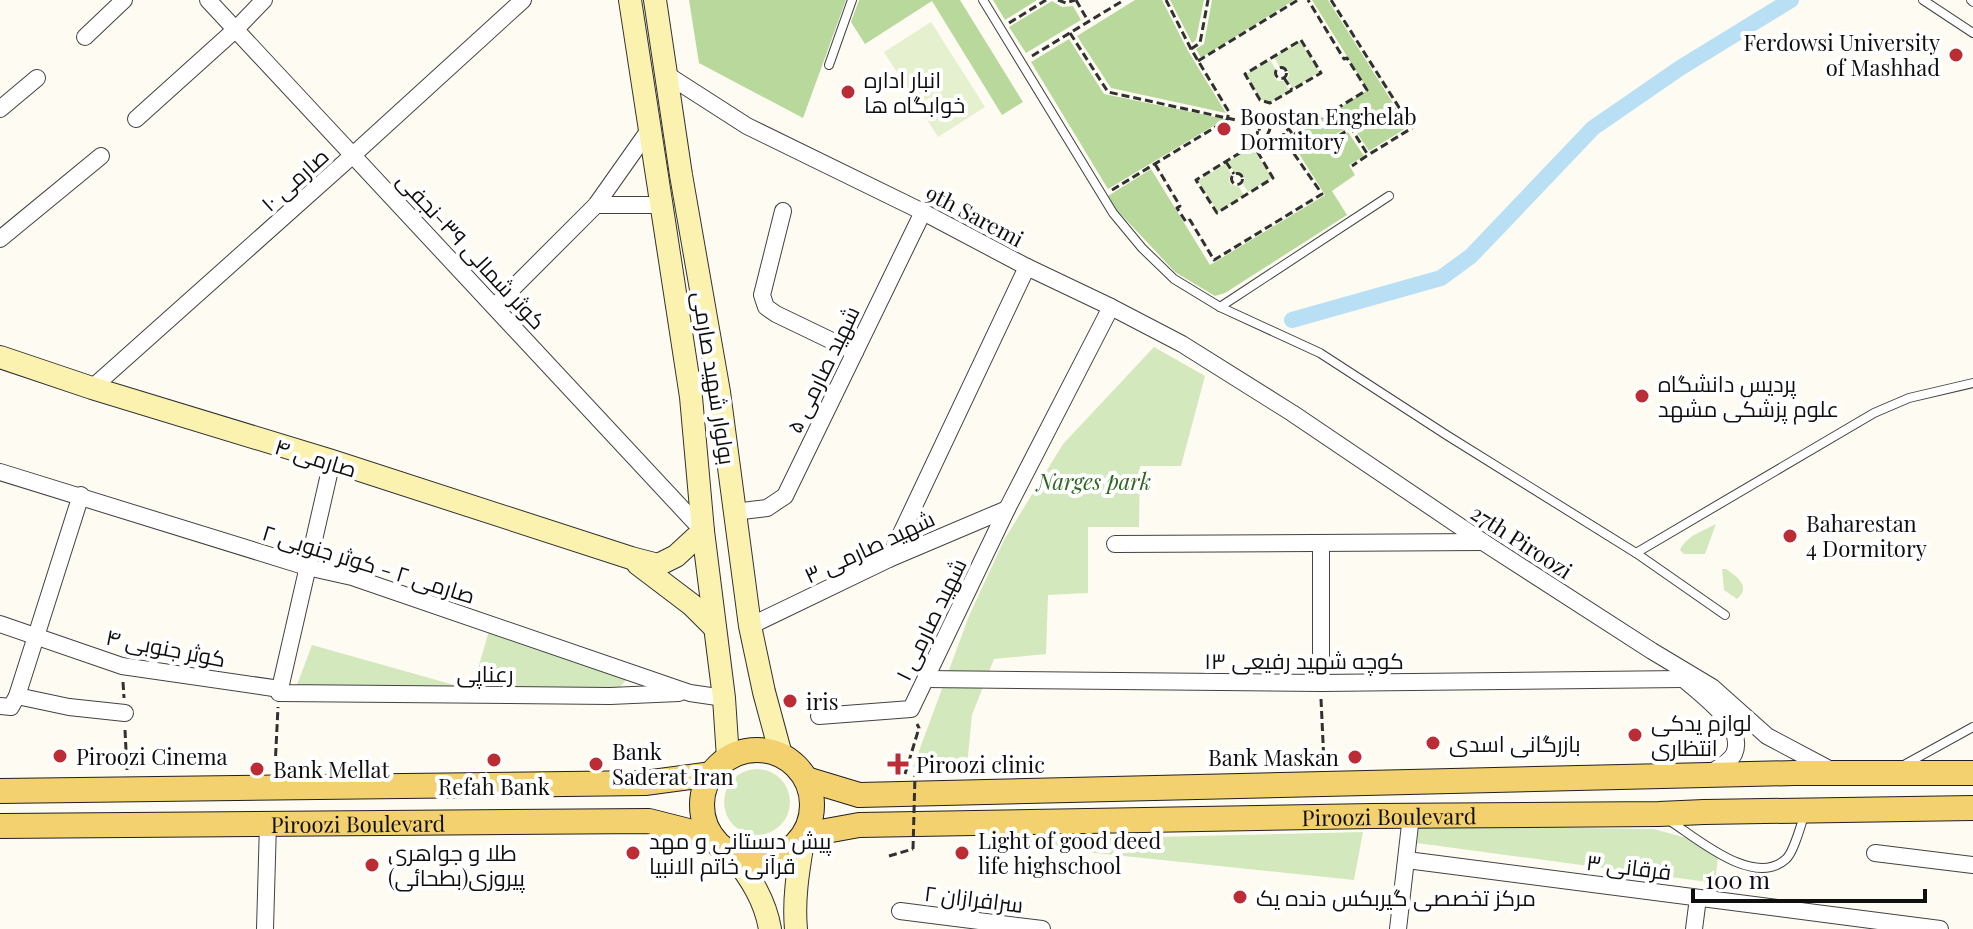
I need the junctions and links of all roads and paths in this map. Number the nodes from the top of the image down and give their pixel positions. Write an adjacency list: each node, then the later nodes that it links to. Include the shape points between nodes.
1 (124, 0): 24 (street)
2 (208, 0): 21 (street, کوثر شمالی ۳۹-نجفی)
3 (264, 0): 21 (street)
4 (523, 0): 44 (street, صارمی ۱۰)
5 (630, 0): 40 (main road, بولوار شهید صارمی)
6 (655, 0): 29 (main road, بولوار شهید صارمی)
7 (852, 0): 28 (lane)
8 (983, 0): 20 (lane)
9 (1046, 0): 20 (path)
10 (1058, 0): 11 (path)
11 (1075, 0): 19 (path)
12 (1124, 0): 19 (path)
13 (1166, 0): 25 (path)
14 (1208, 0): 25 (path, via 1200,43)
15 (1298, 0): 26 (path)
16 (1308, 0): 42 (path, via 1367,90)
17 (1331, 0): 45 (path, via 1412,128)
18 (1923, 0): 23 (lane)
19 (1088, 22): 22 (path)
20 (1000, 28): 27 (lane)
21 (236, 29): 36 (street); 44 (street, کوثر شمالی ۳۹-نجفی)
22 (1070, 33): 27 (path); 35 (path, via 1108,92)
23 (1973, 33)
24 (85, 37)
25 (1191, 49): 26 (path)
26 (1198, 61): 35 (path)
27 (1021, 62): 51 (lane)
28 (829, 65)
29 (666, 74): 56 (street, 9th Saremi, via 747,126); 71 (main road, بولوار شهید صارمی)
30 (37, 78): 33 (street)
31 (1284, 78): 32 (path)
32 (1292, 90): 32 (path, via 1321,73 1301,40 1245,74 1260,100 1270,103)
33 (0, 109)
34 (1262, 115): 38 (path); 39 (path); 41 (path)
35 (1228, 117): 37 (path); 48 (path)
36 (136, 119)
37 (1236, 120)
38 (1246, 124): 39 (path); 43 (path)
39 (1259, 127): 41 (path); 43 (path)
40 (649, 130): 53 (street); 54 (main road, بولوار شهید صارمی)
41 (1271, 130): 43 (path)
42 (1293, 135): 45 (path, via 1329,142 1351,128); 48 (path, via 1289,129 1283,138 1322,194 1214,260 1177,208)
43 (1256, 139)
44 (353, 155): 59 (street, کوثر شمالی ۳۹-نجفی); 66 (street, صارمی ۱۰)
45 (1368, 155): 49 (path)
46 (101, 156): 57 (street)
47 (1226, 162): 47 (path, via 1246,149 1257,151 1273,178 1217,213 1196,180); 50 (path)
48 (1155, 164): 51 (path)
49 (1352, 166)
50 (1234, 174)
51 (1102, 196): 61 (lane, via 1174,279)
52 (1389, 196): 61 (lane)
53 (596, 205): 54 (street); 59 (street)
54 (660, 205): 72 (main road, بولوار شهید صارمی, via 691,397)
55 (783, 211): 63 (street, via 762,295 766,307)
56 (923, 212): 58 (street, 9th Saremi); 63 (street, شهید صارمی ۵)
57 (0, 239)
58 (1027, 267): 60 (street, 9th Saremi); 78 (street)
59 (495, 306): 72 (street, کوثر شمالی ۳۹-نجفی)
60 (1111, 307): 62 (street, 9th Saremi); 70 (street, شهید صارمی ۱)
61 (1220, 307): 76 (lane, via 1320,353)
62 (1182, 344): 73 (street, 27th Piroozi)
63 (855, 352): 71 (street, شهید صارمی ۵, via 785,496 767,508)
64 (0, 357): 66 (main road, صارمی ۴)
65 (1973, 383): 76 (lane, via 1909,398 1874,413)
66 (92, 388): 67 (main road, صارمی ۴)
67 (332, 461): 77 (main road, صارمی ۴); 79 (street)
68 (0, 472): 69 (street, صارمی ۲ - کوثر جنوبی ۲)
69 (81, 495): 79 (street, صارمی ۲ - کوثر جنوبی ۲); 84 (street)
70 (1007, 509): 78 (street, شهید صارمی ۳); 86 (street, شهید صارمی ۱)
71 (734, 512): 82 (main road, بولوار شهید صارمی)
72 (703, 531): 77 (main road, via 658,565); 83 (main road, بولوار شهید صارمی)
73 (1483, 542): 74 (street); 85 (street, 27th Piroozi)
74 (1321, 543): 75 (street); 88 (street)
75 (1115, 544)
76 (1636, 553): 80 (lane)
77 (631, 558): 83 (main road)
78 (889, 559): 82 (street, شهید صارمی ۳)
79 (307, 567): 89 (street); 90 (street, صارمی ۲ - کوثر جنوبی ۲, via 352,577)
80 (1725, 615)
81 (0, 624): 84 (street, کوثر جنوبی ۴)
82 (750, 626): 97 (main road, بولوار شهید صارمی)
83 (715, 628): 91 (main road, بولوار شهید صارمی)
84 (36, 637): 89 (street, کوثر جنوبی ۴, via 122,666); 92 (street)
85 (1652, 651): 87 (street); 100 (street, 27th Piroozi, via 1712,687 1767,736)
86 (926, 679): 88 (street, کوچه شهید رفیعی ۱۳); 93 (street, شهید صارمی ۱)
87 (1683, 679): 88 (street, کوچه شهید رفیعی ۱۳); 104 (street, via 1727,718 1734,731 1734,754)
88 (1321, 683): 106 (path)
89 (279, 691): 90 (street, رعناپی); 107 (path)
90 (690, 693): 91 (street, صارمی ۲ - کوثر جنوبی ۲)
91 (724, 698): 98 (main road, بولوار شهید صارمی)
92 (9, 703): 94 (street)
93 (911, 709): 95 (street, شهید صارمی ۱); 99 (path, via 919,728)
94 (125, 713)
95 (819, 716)
96 (1973, 727): 102 (lane)
97 (781, 755): 98 (main road, via 741,752); 105 (main road)
98 (720, 766): 107 (main road, Piroozi Boulevard, via 645,783); 116 (main road, via 704,789 702,806)
99 (906, 770)
100 (1838, 773): 102 (main road, Piroozi Boulevard); 104 (main road, Piroozi Boulevard)
101 (1973, 773): 102 (main road, Piroozi Boulevard)
102 (1888, 774)
103 (915, 775): 119 (path, bridge, via 913,849)
104 (1706, 776): 106 (main road, Piroozi Boulevard)
105 (806, 779): 106 (main road, Piroozi Boulevard, via 859,795); 115 (main road, via 813,807)
106 (1325, 785)
107 (274, 787): 108 (main road, Piroozi Boulevard)
108 (0, 791)
109 (1973, 808): 110 (main road, Piroozi Boulevard)
110 (1805, 810): 111 (main road, Piroozi Boulevard); 111 (lane, via 1789,858 1770,869 1747,867 1724,856)
111 (1659, 814): 112 (main road, Piroozi Boulevard)
112 (1411, 816): 115 (main road, Piroozi Boulevard, via 859,825); 120 (street)
113 (268, 823): 114 (main road, Piroozi Boulevard); 116 (main road, Piroozi Boulevard, via 649,821); 124 (street)
114 (0, 826)
115 (804, 835): 118 (main road, via 793,847 765,860); 126 (main road)
116 (712, 837): 118 (main road)
117 (1875, 853): 121 (street)
118 (733, 855): 125 (main road, via 755,885)
119 (889, 856)
120 (1407, 860): 122 (street, فرقانی ۳); 128 (street)
121 (1973, 865)
122 (1698, 898): 129 (street); 130 (street, فرقانی ۳)
123 (900, 911): 127 (street, سرافرازان ۲)
124 (265, 929)
125 (770, 929)
126 (796, 929)
127 (1042, 929)
128 (1398, 929)
129 (1694, 929)
130 (1940, 929)

